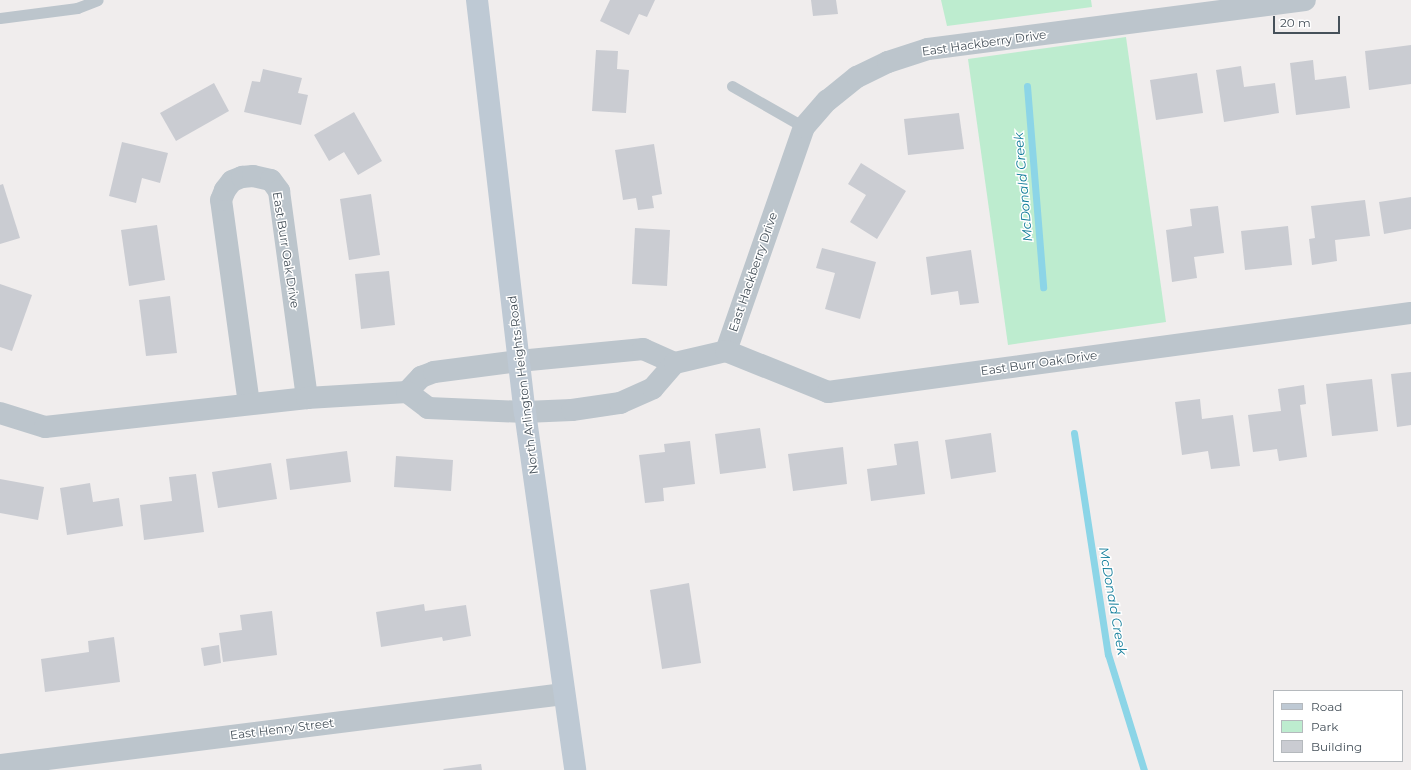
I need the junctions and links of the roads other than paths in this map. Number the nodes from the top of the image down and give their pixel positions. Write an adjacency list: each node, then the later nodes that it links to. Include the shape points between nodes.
1 (98, 0): 4 (lane, via 77,8)
2 (477, 0): 9 (main road, North Arlington Heights Road)
3 (1305, 0): 6 (street, East Hackberry Drive, via 928,49 888,62 857,77 827,101)
4 (0, 18)
5 (732, 86): 6 (lane)
6 (804, 127): 8 (street, East Hackberry Drive)
7 (1411, 313): 8 (street, East Burr Oak Drive, via 828,392)
8 (726, 351): 10 (street)
9 (519, 361): 10 (street, via 643,349); 11 (street, via 434,372 421,377); 14 (main road, North Arlington Heights Road)
10 (675, 363): 14 (street, via 653,388 620,403 572,410)
11 (407, 392): 12 (street); 14 (street, via 428,408)
12 (307, 398): 13 (street); 13 (street, East Burr Oak Drive, via 279,191 271,180 253,176 242,177 232,181 221,200)
13 (249, 404): 15 (street, via 45,427)
14 (526, 412): 16 (main road, North Arlington Heights Road)
15 (0, 413)
16 (564, 694): 17 (street, East Henry Street); 18 (main road, North Arlington Heights Road)
17 (0, 765)
18 (575, 770)

